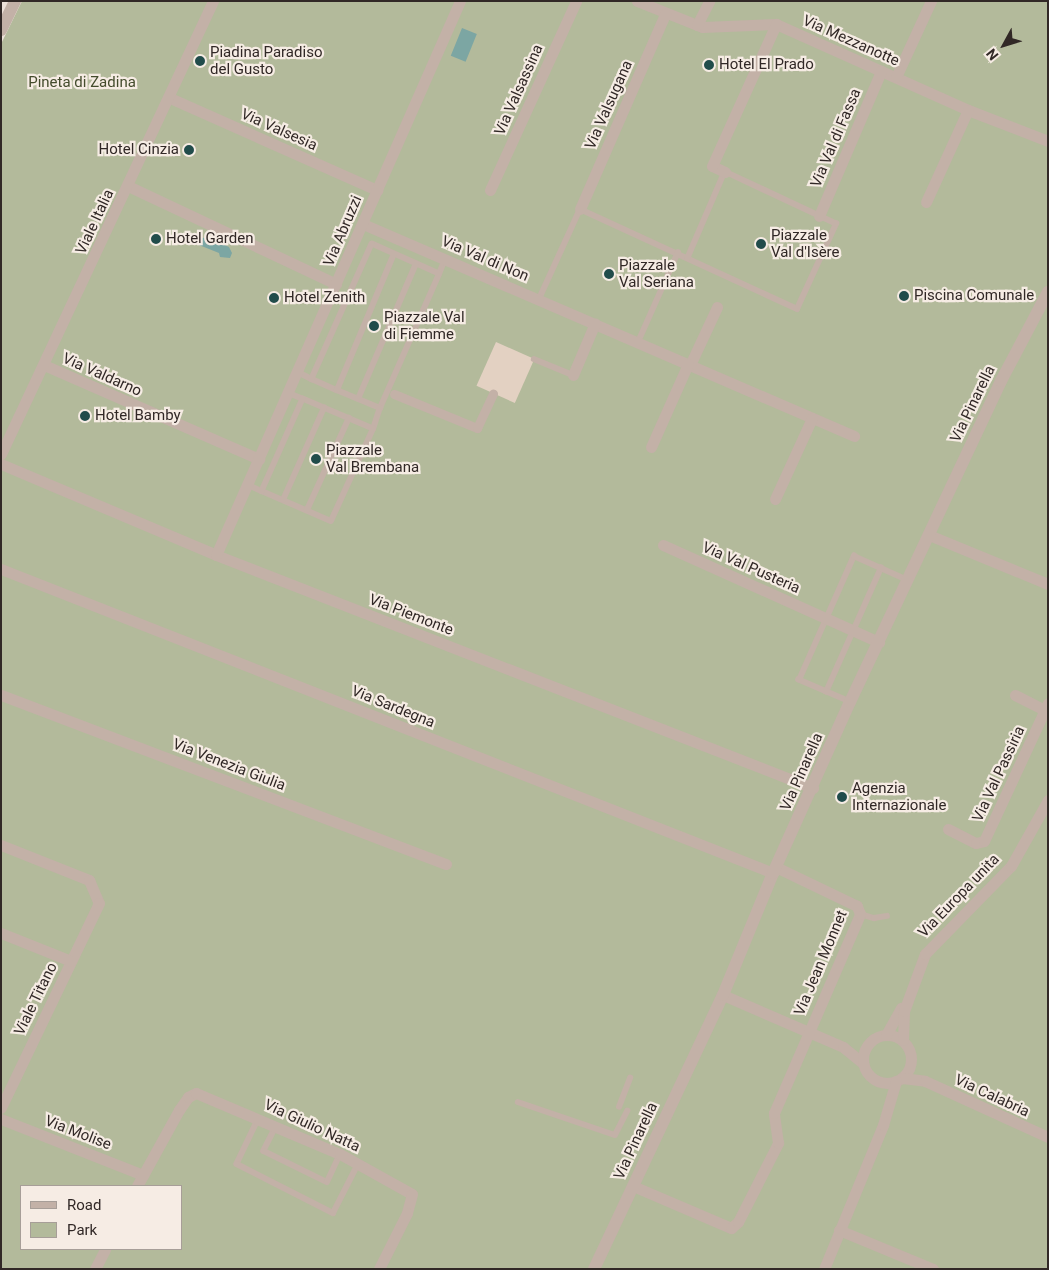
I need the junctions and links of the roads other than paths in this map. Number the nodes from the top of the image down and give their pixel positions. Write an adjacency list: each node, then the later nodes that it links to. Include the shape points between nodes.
1 (15, 1): 11 (street)
2 (213, 1): 14 (street, Viale Italia)
3 (460, 1): 19 (street, Via Abruzzi)
4 (576, 1): 20 (street, Via Valsassina)
5 (637, 1): 8 (street, Via Mezzanotte)
6 (709, 1): 10 (street)
7 (931, 1): 13 (street)
8 (665, 14): 10 (street, Via Mezzanotte); 22 (street, Via Valsugana)
9 (776, 24): 10 (street, Via Mezzanotte); 12 (street, Via Mezzanotte); 17 (street, via 712,166)
10 (697, 25)
11 (1, 30)
12 (881, 71): 13 (street, Via Mezzanotte); 23 (street, Via Val di Fassa)
13 (896, 78): 15 (street, Via Mezzanotte)
14 (170, 98): 18 (street, Viale Italia); 19 (street, Via Valsesia)
15 (968, 110): 16 (street, Via Mezzanotte); 21 (street)
16 (1048, 141)
17 (725, 172): 23 (lane); 27 (lane)
18 (128, 186): 31 (street); 39 (street, Viale Italia)
19 (376, 190): 24 (street, Via Abruzzi)
20 (490, 190)
21 (926, 202)
22 (580, 209): 25 (lane); 33 (lane)
23 (819, 216): 27 (lane, via 836,224 797,309)
24 (363, 224): 28 (street, Via Val di Non); 31 (street, Via Abruzzi)
25 (678, 252): 27 (lane); 36 (lane)
26 (394, 254): 29 (lane); 42 (lane, via 372,244); 43 (lane)
27 (688, 258)
28 (445, 259): 30 (lane); 33 (street, Via Val di Non)
29 (416, 264): 30 (lane); 47 (lane)
30 (439, 274): 50 (lane)
31 (336, 284): 41 (street, Via Abruzzi)
32 (1048, 292): 64 (street, Via Pinarella, via 1001,381)
33 (539, 298): 35 (street, Via Val di Non)
34 (717, 307): 38 (street)
35 (595, 323): 36 (street, Via Val di Non); 40 (street)
36 (638, 342): 38 (street, Via Val di Non)
37 (534, 358): 40 (lane)
38 (689, 364): 52 (street, Via Val di Non); 55 (street)
39 (44, 365): 56 (street, Viale Italia); 57 (street, Via Valdarno)
40 (573, 375)
41 (297, 379): 42 (lane); 44 (street, Via Abruzzi)
42 (312, 379): 43 (lane)
43 (337, 390): 47 (lane)
44 (289, 393): 48 (lane); 57 (street, Via Abruzzi)
45 (394, 394): 46 (street, via 477,428)
46 (493, 394)
47 (358, 398): 50 (lane)
48 (303, 399): 49 (lane); 60 (lane)
49 (324, 408): 51 (lane); 62 (lane)
50 (380, 408): 53 (lane)
51 (348, 418): 53 (lane); 63 (lane)
52 (812, 418): 54 (street, Via Val di Non); 61 (street)
53 (373, 429): 63 (lane, via 332,521)
54 (854, 436)
55 (651, 447)
56 (1, 454)
57 (259, 459): 59 (street, Via Abruzzi)
58 (1, 464): 66 (street, Via Piemonte)
59 (248, 485): 60 (lane); 66 (street, Via Abruzzi)
60 (262, 491): 62 (lane)
61 (775, 499)
62 (283, 500): 63 (lane)
63 (307, 510)
64 (928, 535): 69 (street, Via Pinarella); 70 (street)
65 (663, 545): 71 (street, Via Val Pusteria)
66 (216, 555): 79 (street, Via Piemonte)
67 (881, 568): 69 (lane); 71 (lane, via 854,556); 72 (lane)
68 (1, 569): 84 (street, Via Sardegna)
69 (909, 580): 73 (street, Via Pinarella)
70 (1048, 584)
71 (826, 619): 72 (street, Via Val Pusteria); 74 (lane, via 799,680)
72 (853, 630): 73 (street, Via Val Pusteria); 74 (lane)
73 (879, 642): 77 (street, Via Pinarella)
74 (826, 692): 77 (lane)
75 (1, 695): 83 (street, Via Venezia Giulia)
76 (1015, 695): 78 (street, Via Val Passiria)
77 (850, 702): 79 (street, Via Pinarella)
78 (1046, 706): 81 (street, Via Val Passiria, via 984,841 976,843)
79 (813, 788): 84 (street, Via Pinarella)
80 (1048, 800): 89 (street, Via Europa unita, via 1011,866 935,940)
81 (948, 829)
82 (1, 845): 88 (street, Viale Titano, via 89,880 98,903)
83 (446, 864)
84 (774, 870): 85 (street, Via Jean Monnet, via 857,906); 90 (street, Via Pinarella)
85 (860, 914): 86 (lane, via 874,918); 91 (street, Via Jean Monnet)
86 (887, 916)
87 (1, 933): 88 (street)
88 (71, 961): 104 (street, Viale Titano)
89 (910, 988): 92 (street, Via Europa unita); 93 (street, Via Europa unita, via 903,1016)
90 (724, 995): 91 (street); 115 (street, Via Pinarella)
91 (808, 1032): 95 (street); 115 (street, Via Jean Monnet, via 774,1113 778,1143 738,1222 731,1228)
92 (886, 1035): 93 (street); 94 (street)
93 (903, 1040): 97 (street, via 910,1051)
94 (868, 1044): 95 (street); 96 (street)
95 (843, 1047): 96 (street)
96 (863, 1063): 99 (street)
97 (911, 1063): 100 (street); 101 (street, Via Calabria)
98 (630, 1078): 103 (lane)
99 (874, 1079): 100 (street); 107 (street, via 883,1100)
100 (899, 1080): 101 (street, Via Calabria); 107 (street)
101 (924, 1081): 110 (street, Via Calabria)
102 (518, 1102): 105 (lane, via 615,1136)
103 (619, 1107)
104 (1, 1108)
105 (627, 1111)
106 (259, 1118): 109 (street, Via Giulio Natta); 112 (lane, via 236,1164 333,1214); 113 (street, Via Giulio Natta, via 196,1092 179,1110)
107 (885, 1118): 116 (street)
108 (1, 1119): 113 (street, Via Molise)
109 (277, 1125): 111 (street, Via Giulio Natta); 111 (lane, via 264,1151 327,1182)
110 (1048, 1137)
111 (340, 1154): 112 (street, Via Giulio Natta)
112 (358, 1164): 119 (street, Via Giulio Natta, via 412,1194 407,1213)
113 (143, 1175): 114 (street)
114 (138, 1185)
115 (633, 1186): 120 (street, Via Pinarella)
116 (840, 1230): 121 (street); 122 (street)
117 (104, 1250): 118 (street)
118 (95, 1269)
119 (379, 1269)
120 (594, 1269)
121 (824, 1269)
122 (933, 1269)

